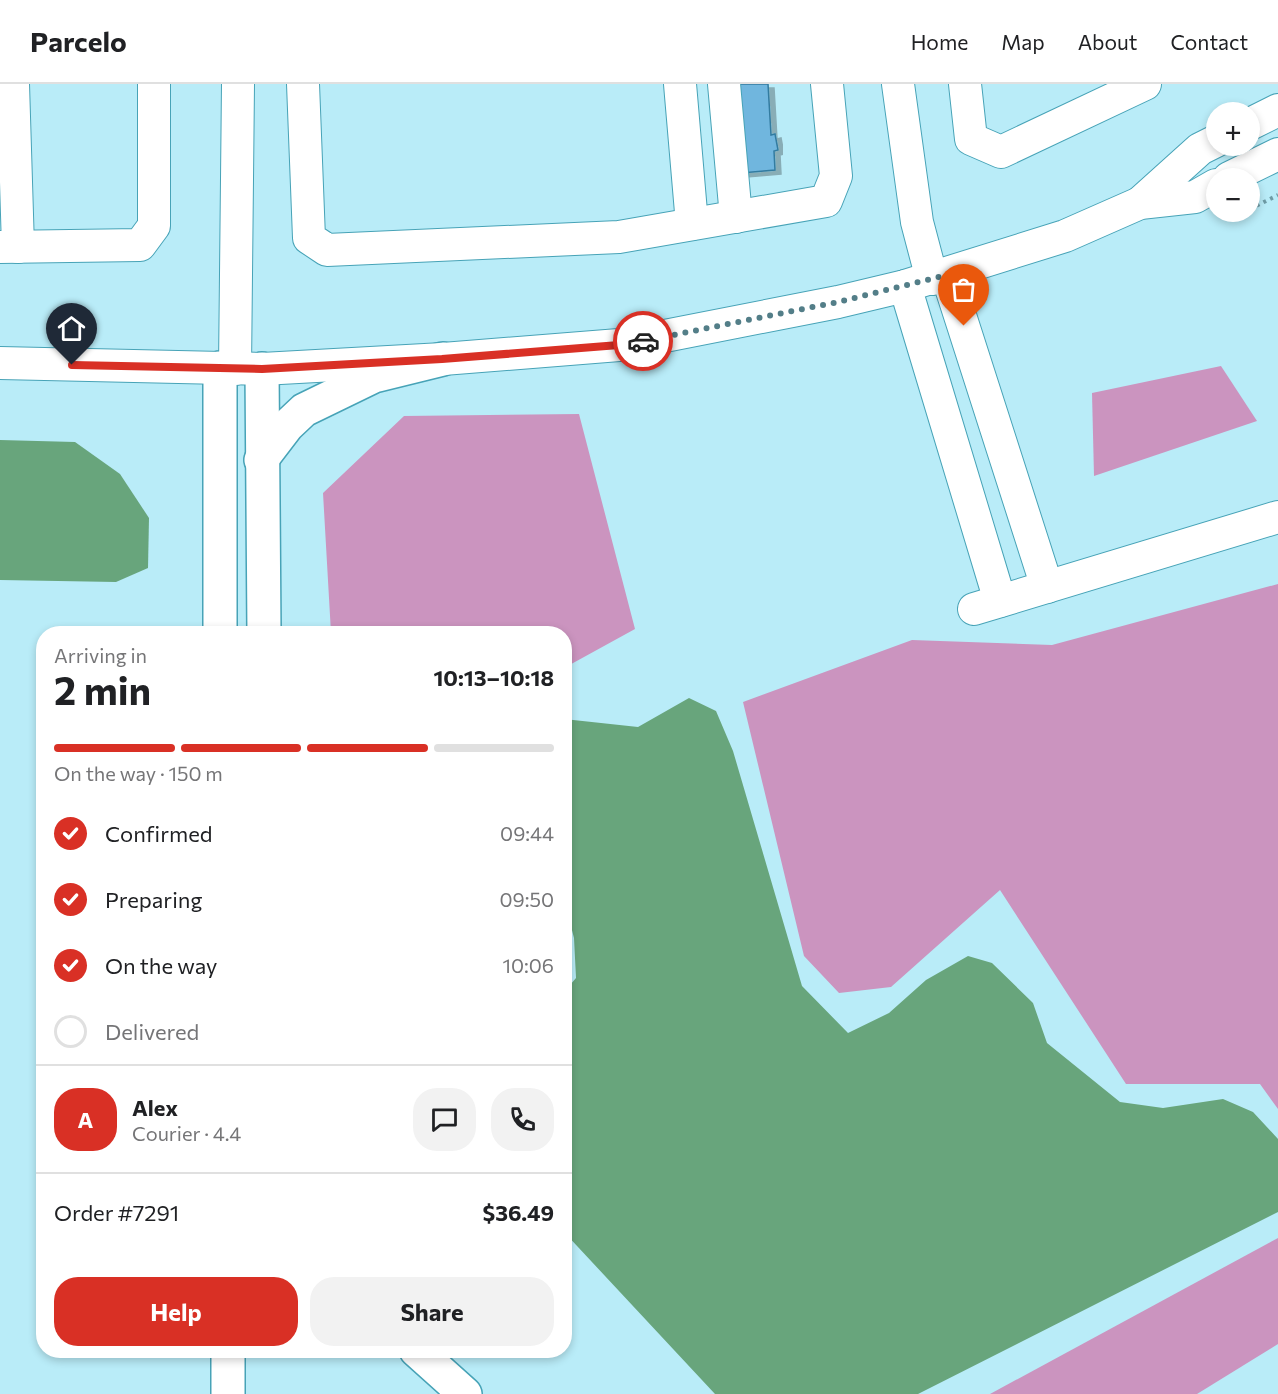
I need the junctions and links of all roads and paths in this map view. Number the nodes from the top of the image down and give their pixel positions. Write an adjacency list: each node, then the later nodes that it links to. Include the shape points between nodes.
1 (13, 84): 22 (street)
2 (154, 84): 22 (street, via 154,226 140,245)
3 (238, 84): 26 (street)
4 (303, 84): 21 (street, via 309,238 327,250 619,237)
5 (680, 84): 21 (street)
6 (724, 84): 20 (street)
7 (827, 84): 20 (street, via 836,176 826,201)
8 (898, 84): 23 (street)
9 (965, 84): 10 (street, via 970,139 1001,152)
10 (1145, 84)
11 (1278, 110): 12 (street)
12 (1260, 119)
13 (1206, 146): 18 (street)
14 (1278, 154): 15 (street)
15 (1249, 168)
16 (1206, 191): 18 (street, via 1195,197)
17 (1278, 195): 19 (path)
18 (1140, 203): 23 (street, via 1065,236)
19 (1260, 203)
20 (736, 217): 21 (street)
21 (692, 224)
22 (9, 247)
23 (928, 280): 24 (street, via 619,345); 29 (street); 29 (street, via 987,605)
24 (442, 359): 26 (street); 27 (highway, via 374,376 304,410)
25 (0, 363): 26 (street)
26 (239, 369): 27 (highway); 30 (highway)
27 (261, 460): 31 (highway)
28 (1278, 517): 29 (street)
29 (1047, 587)
30 (221, 626)
31 (264, 626)
32 (228, 1358): 34 (highway)
33 (425, 1358): 35 (highway)
34 (228, 1394)
35 (465, 1394)

